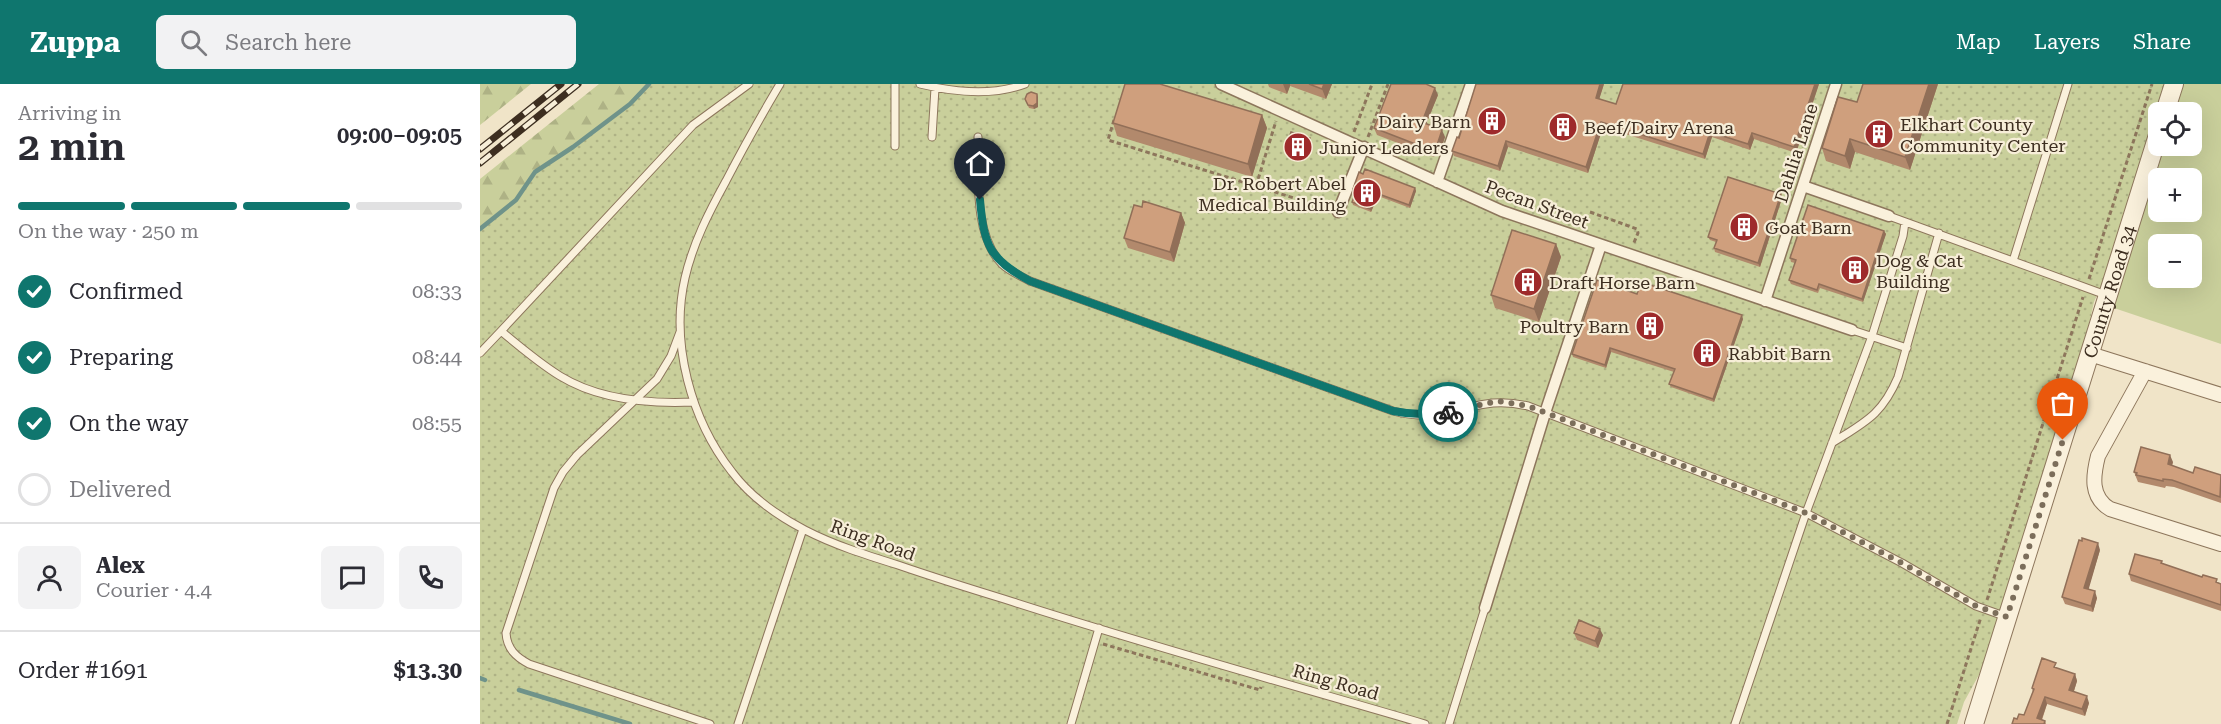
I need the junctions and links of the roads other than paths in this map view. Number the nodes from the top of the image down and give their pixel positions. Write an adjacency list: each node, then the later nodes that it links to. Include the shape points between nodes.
1 (749, 84): 31 (lane, via 693,125)
2 (780, 84): 29 (lane, Ring Road, via 703,225 685,280)
3 (895, 84): 16 (lane)
4 (920, 84): 12 (lane)
5 (1025, 84): 11 (lane, via 987,91)
6 (1221, 84): 17 (street, Pecan Street)
7 (1471, 84): 19 (street)
8 (1836, 84): 20 (street, Dahlia Lane)
9 (2068, 84): 26 (lane)
10 (2174, 84): 13 (street)
11 (970, 87): 12 (lane)
12 (935, 88): 14 (lane)
13 (2168, 102)
14 (932, 137)
15 (978, 137): 40 (lane, via 982,227 989,248 1002,264 1030,281 1393,411 1430,415 1498,401)
16 (895, 146)
17 (1364, 147): 19 (street, Pecan Street); 21 (street)
18 (2151, 156): 27 (street, County Road 34)
19 (1437, 182): 25 (street, Pecan Street, via 1502,211)
20 (1803, 186): 22 (street); 28 (street, Dahlia Lane)
21 (1332, 210)
22 (1889, 216): 23 (lane)
23 (1905, 222): 24 (lane); 32 (lane)
24 (1939, 233): 26 (lane); 33 (lane)
25 (1600, 245): 28 (street, Pecan Street); 40 (street)
26 (2013, 261): 27 (lane)
27 (2108, 296): 35 (street, County Road 34)
28 (1765, 301): 30 (street, Pecan Street)
29 (681, 329): 38 (lane, via 657,379); 39 (lane, Ring Road)
30 (1852, 330): 32 (lane)
31 (501, 331): 34 (lane); 38 (lane, via 561,377 601,394)
32 (1872, 336): 33 (lane); 41 (lane)
33 (1907, 348): 41 (lane, via 1883,405)
34 (480, 353)
35 (2090, 354): 36 (street); 46 (street, County Road 34)
36 (2145, 371): 37 (street); 44 (street, via 2098,456 2094,479 2098,499 2110,509)
37 (2221, 395)
38 (636, 400): 39 (lane); 48 (lane, via 577,455 554,488 506,633 507,643 520,659 530,664)
39 (694, 402): 43 (lane, Ring Road, via 733,473 750,491)
40 (1545, 413): 42 (lane); 45 (street)
41 (1832, 443): 42 (lane)
42 (1806, 513): 46 (lane, via 1984,610); 53 (lane)
43 (803, 529): 47 (lane, Ring Road, via 854,551); 49 (lane)
44 (2221, 544)
45 (1485, 608): 52 (lane)
46 (2007, 617): 54 (street, County Road 34)
47 (1099, 628): 50 (lane); 51 (lane, Ring Road)
48 (710, 724)
49 (738, 724)
50 (1071, 724)
51 (1425, 724)
52 (1449, 724)
53 (1735, 724)
54 (1974, 724)

